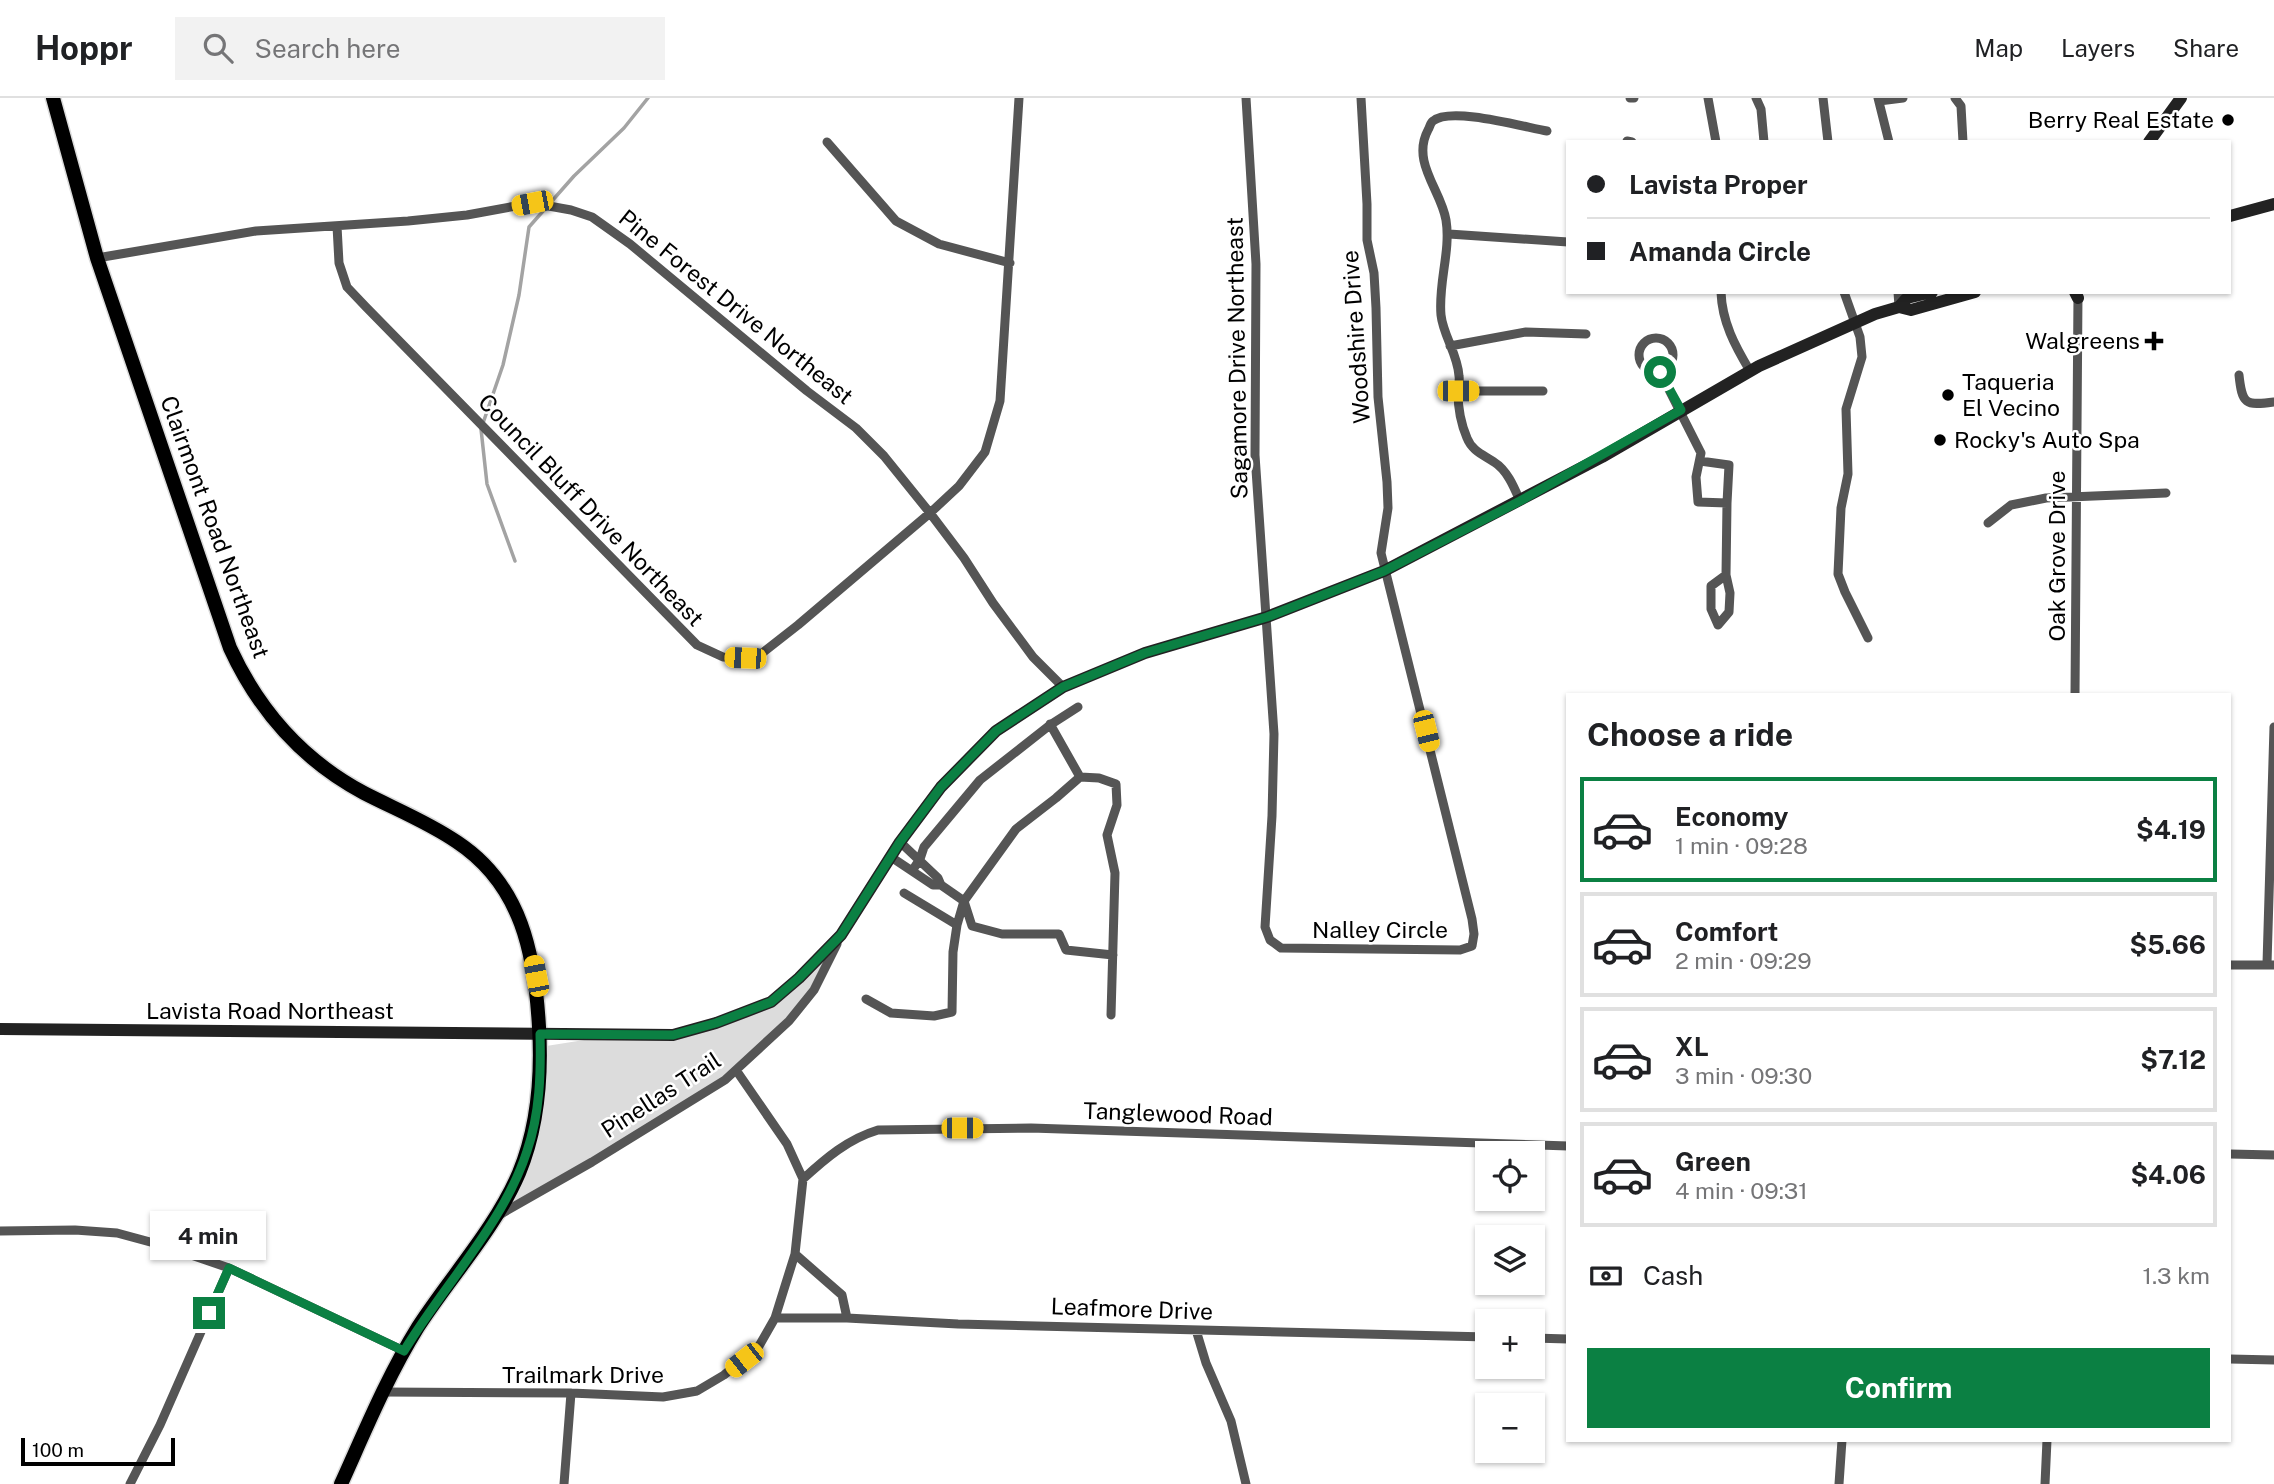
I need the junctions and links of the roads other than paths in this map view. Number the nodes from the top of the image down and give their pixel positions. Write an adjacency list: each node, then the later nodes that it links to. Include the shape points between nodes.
1 (53, 98): 25 (main road, Clairmont Road Northeast)
2 (1019, 98): 26 (street, Council Bluff Drive Northeast)
3 (1246, 98): 53 (street, Sagamore Drive Northeast, via 1256,264 1255,455)
4 (1361, 98): 51 (street, Woodshire Drive, via 1367,240 1374,273 1378,397 1387,482 1381,553)
5 (1708, 98): 13 (street)
6 (1756, 98): 14 (street)
7 (1823, 98): 15 (street)
8 (1903, 98): 11 (street)
9 (1955, 98): 17 (street, via 1961,106)
10 (2181, 98): 18 (main road)
11 (1878, 99): 16 (street)
12 (1547, 131): 23 (street, via 1475,116 1448,115 1433,121 1422,150)
13 (1716, 140)
14 (1764, 140)
15 (1828, 140)
16 (1888, 140)
17 (1962, 140)
18 (2150, 140)
19 (827, 142): 26 (street, via 897,221 939,244)
20 (2274, 204): 21 (main road)
21 (2231, 216)
22 (337, 226): 25 (street, Pine Forest Drive Northeast, via 256,231); 49 (street, Pine Forest Drive Northeast, via 455,216 532,203 592,217 856,428); 49 (street, Council Bluff Drive Northeast, via 339,262 347,287 697,645 723,657 761,653)
23 (1449, 234): 24 (street); 36 (street, via 1441,315)
24 (1566, 242)
25 (97, 258): 76 (main road, Clairmont Road Northeast, via 230,648 248,685 282,730 314,761 446,835 489,871 516,910 530,948)
26 (1010, 263): 49 (street, Council Bluff Drive Northeast, via 1000,401 985,452)
27 (1721, 294): 37 (street, via 1733,343)
28 (1845, 294): 34 (street)
29 (1898, 294): 33 (street)
30 (1923, 294): 33 (main road, via 1907,298)
31 (1968, 294): 33 (main road, via 1911,310)
32 (2077, 294): 46 (street, Oak Grove Drive)
33 (1899, 307): 34 (main road, Lavista Road Northeast)
34 (1854, 322): 37 (main road, Lavista Road Northeast); 54 (street, via 1862,357 1846,409 1848,474 1841,508 1838,575)
35 (1587, 334): 36 (street, via 1526,332)
36 (1450, 346): 40 (street, via 1460,375)
37 (1750, 371): 43 (main road, Lavista Road Northeast)
38 (1660, 372): 38 (street, via 1673,358 1672,348 1655,338 1646,341 1639,359 1645,368); 43 (street)
39 (2239, 376): 42 (street, via 2245,401 2254,405)
40 (1458, 391): 41 (street); 47 (street, via 1468,442 1496,463)
41 (1544, 391)
42 (2274, 402)
43 (1681, 410): 44 (street, via 1702,453); 47 (main road, Lavista Road Northeast)
44 (1700, 461): 48 (street, via 1729,465); 48 (street, via 1698,502)
45 (2166, 493): 46 (street)
46 (2077, 496): 50 (street, via 2011,505); 56 (street, Oak Grove Drive)
47 (1520, 501): 51 (main road, Lavista Road Northeast)
48 (1727, 503): 52 (street)
49 (930, 513): 55 (street, Pine Forest Drive Northeast, via 1033,657)
50 (1988, 523)
51 (1384, 571): 53 (main road, Lavista Road Northeast); 53 (street, Nalley Circle, via 1472,919 1472,946 1460,950 1308,950 1281,948 1270,940 1265,927 1274,734)
52 (1726, 575): 52 (street, via 1711,586 1710,609 1718,625 1728,612)
53 (1267, 617): 55 (main road, Lavista Road Northeast, via 1145,653)
54 (1868, 638)
55 (1063, 687): 61 (main road, Lavista Road Northeast, via 996,731 941,787)
56 (2075, 693)
57 (1078, 707): 58 (street)
58 (1050, 724): 60 (street); 63 (street, via 980,780 924,847)
59 (2274, 727): 72 (street)
60 (1080, 777): 67 (street, via 1016,829); 70 (street, via 1116,784 1117,805 1107,835 1115,873)
61 (900, 842): 62 (main road, Lavista Road Northeast); 63 (street)
62 (891, 857): 64 (street); 69 (main road, Lavista Road Northeast)
63 (920, 859): 64 (street); 65 (street)
64 (912, 871): 65 (street)
65 (942, 886): 67 (street)
66 (904, 893): 68 (street)
67 (964, 901): 68 (street); 70 (street, via 972,926 1002,934 1059,934 1066,950)
68 (957, 925): 73 (street, via 952,1012 934,1016 891,1013)
69 (841, 935): 76 (main road, Lavista Road Northeast, via 771,1002 716,1023 673,1035); 77 (street, Pinellas Trail, via 814,990 789,1021)
70 (1113, 955): 74 (street)
71 (2231, 965): 72 (street)
72 (2271, 965)
73 (866, 999)
74 (1111, 1015)
75 (0, 1029): 76 (main road, Lavista Road Northeast)
76 (540, 1034): 82 (main road, Clairmont Road Northeast, via 534,1124 518,1175)
77 (736, 1070): 81 (street, via 787,1144); 82 (street, Pinellas Trail)
78 (1566, 1146): 81 (street, Tanglewood Road, via 1031,1128 878,1130 840,1147)
79 (2231, 1154): 80 (street)
80 (2274, 1155)
81 (803, 1179): 84 (street, Trailmark Drive)
82 (495, 1218): 92 (main road, Clairmont Road Northeast)
83 (0, 1231): 85 (street, via 117,1233)
84 (795, 1254): 86 (street, Trailmark Drive); 87 (street, via 842,1295)
85 (229, 1268): 92 (street); 99 (street)
86 (775, 1318): 87 (street, Leafmore Drive); 96 (street, Trailmark Drive, via 759,1346 697,1391 663,1397)
87 (846, 1318): 88 (street, Leafmore Drive)
88 (1196, 1330): 89 (street, Leafmore Drive); 102 (street, via 1231,1421)
89 (1475, 1337)
90 (1545, 1338): 91 (street)
91 (1566, 1339)
92 (404, 1351): 95 (main road, Clairmont Road Northeast)
93 (2231, 1359): 94 (street)
94 (2274, 1360)
95 (383, 1392): 96 (street, Trailmark Drive); 100 (main road, Clairmont Road Northeast)
96 (571, 1394): 101 (street)
97 (1842, 1442): 103 (street)
98 (2047, 1442): 104 (street)
99 (130, 1484)
100 (341, 1484)
101 (564, 1484)
102 (1247, 1484)
103 (1839, 1484)
104 (2045, 1484)

